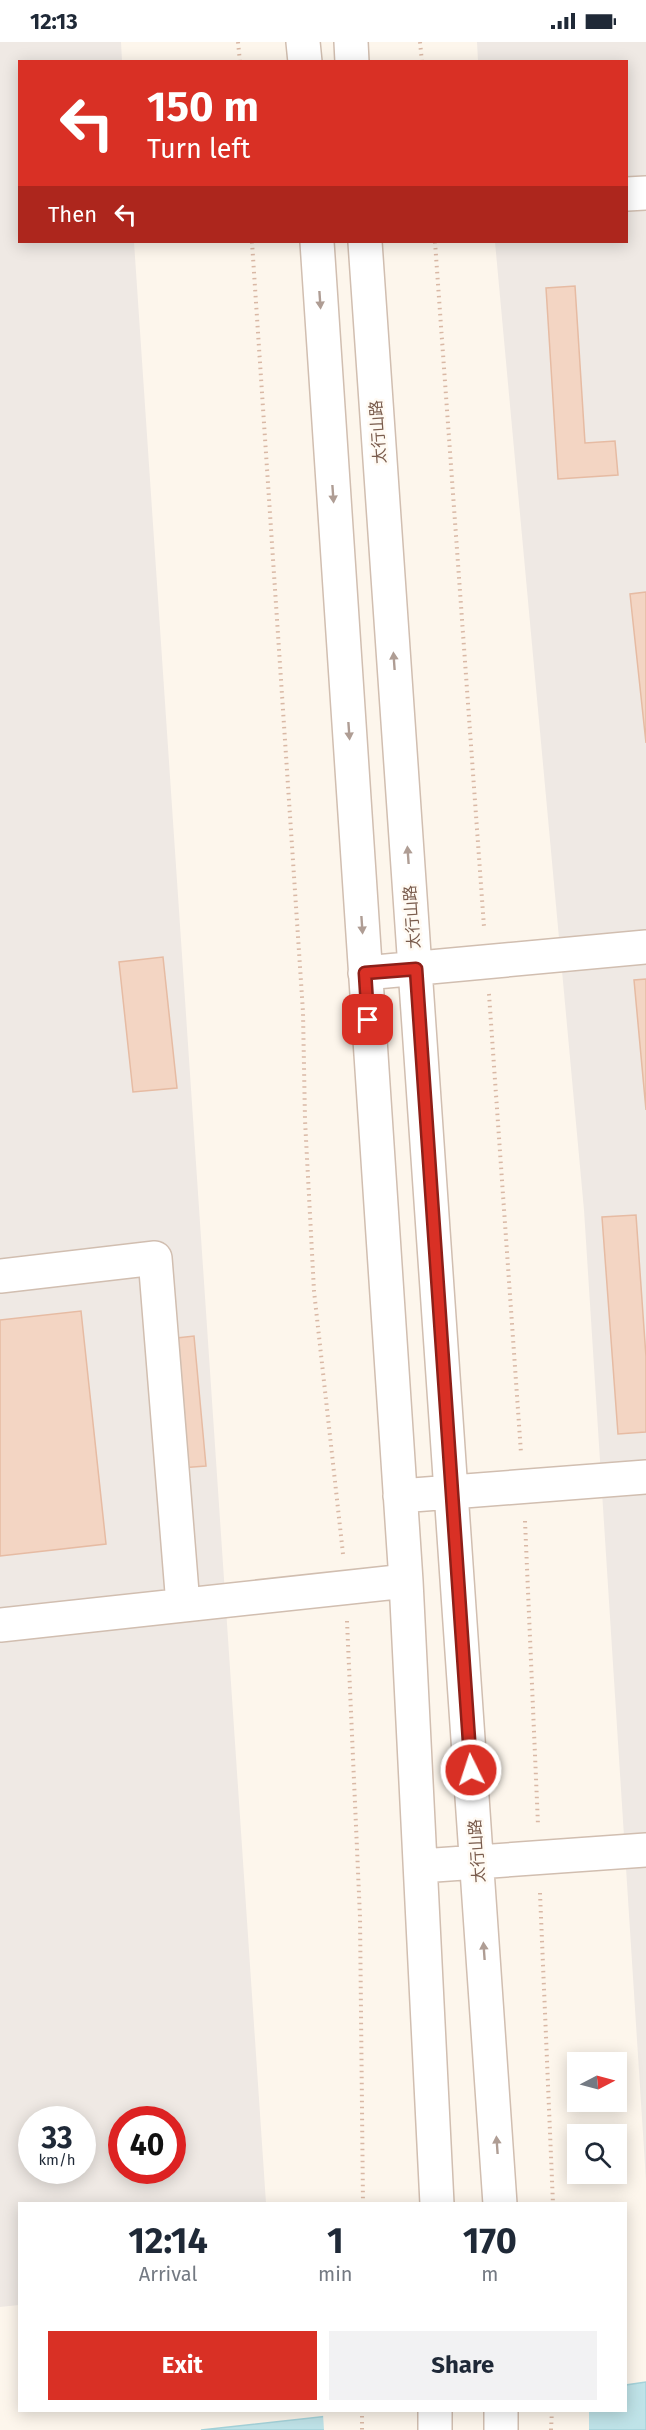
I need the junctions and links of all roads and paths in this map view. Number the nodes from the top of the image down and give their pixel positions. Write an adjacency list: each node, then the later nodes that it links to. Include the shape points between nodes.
1 (238, 42): 5 (path)
2 (303, 42): 6 (street)
3 (351, 42): 7 (street)
4 (420, 42): 8 (path)
5 (240, 60)
6 (305, 60)
7 (352, 60)
8 (422, 60)
9 (646, 193): 10 (street)
10 (628, 194)
11 (252, 243): 25 (path, via 303,1012 314,1291)
12 (317, 243): 18 (street, one-way to 18)
13 (365, 243): 17 (street, 太行山路, one-way to 13)
14 (435, 243): 16 (path)
15 (646, 947): 16 (street)
16 (486, 962): 17 (street); 21 (path)
17 (416, 969): 18 (street); 22 (street, 太行山路)
18 (365, 973): 23 (street)
19 (0, 1276): 26 (street, via 155,1258)
20 (646, 1477): 21 (street)
21 (524, 1487): 22 (street); 29 (path)
22 (452, 1492): 23 (street); 30 (street, 太行山路)
23 (400, 1496): 24 (street)
24 (406, 1581): 25 (street); 31 (street)
25 (346, 1588): 26 (street); 32 (path, via 360,1917)
26 (183, 1605): 27 (street)
27 (0, 1625)
28 (646, 1850): 29 (street)
29 (539, 1858): 30 (street); 35 (path)
30 (478, 1862): 31 (street); 34 (street, 太行山路, one-way to 30)
31 (421, 1866): 33 (street)
32 (363, 2202)
33 (437, 2202)
34 (500, 2202)
35 (553, 2202)
36 (362, 2412): 40 (path)
37 (435, 2412): 41 (street)
38 (501, 2412): 42 (street)
39 (552, 2412): 43 (path)
40 (362, 2430)
41 (435, 2430)
42 (501, 2430)
43 (551, 2430)

